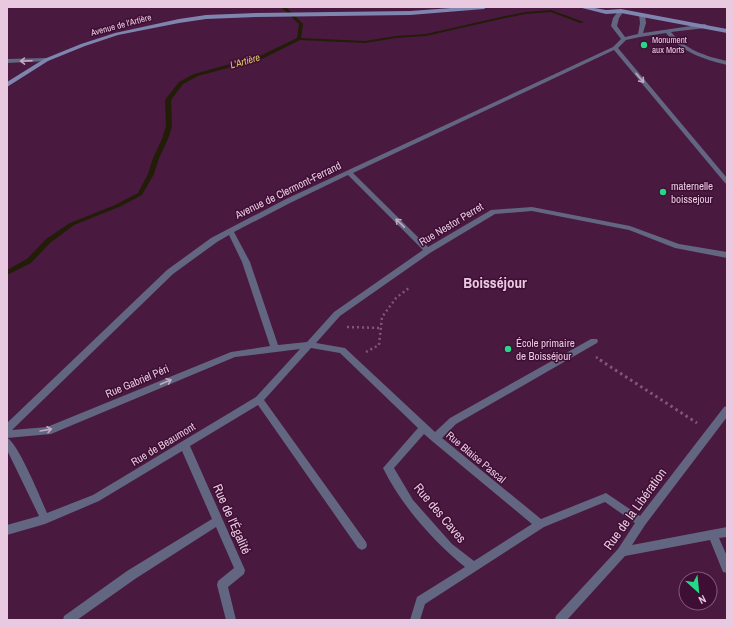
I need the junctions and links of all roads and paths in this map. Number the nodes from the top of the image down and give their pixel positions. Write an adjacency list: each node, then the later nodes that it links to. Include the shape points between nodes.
1 (465, 7): 2 (street, Avenue de l'Artière); 13 (street, Avenue de l'Artière, via 410,13 206,17 117,34)
2 (484, 7)
3 (581, 7): 5 (street, via 606,12)
4 (611, 7): 5 (street)
5 (621, 11): 6 (street); 11 (street, via 614,26)
6 (642, 15): 7 (street); 10 (street)
7 (705, 26): 8 (street); 9 (street)
8 (667, 31): 10 (street); 15 (street, via 686,49 702,57)
9 (727, 31)
10 (640, 35): 11 (street)
11 (624, 39): 12 (street, Avenue de Clermont-Ferrand)
12 (616, 48): 17 (street, Avenue de Clermont-Ferrand); 18 (street, one-way to 18)
13 (46, 60): 14 (street, one-way to 14); 16 (street, Avenue de l'Artière)
14 (7, 61)
15 (727, 63)
16 (7, 84)
17 (350, 172): 19 (street, Avenue de Clermont-Ferrand); 20 (street, one-way to 17)
18 (727, 182)
19 (230, 231): 28 (street, via 246,262); 33 (street, Avenue de Clermont-Ferrand, via 170,272)
20 (427, 252): 21 (street, Rue Nestor Perret, via 492,212 532,209 630,228 678,246); 26 (street, Rue Nestor Perret, via 337,314)
21 (727, 254)
22 (408, 288): 24 (path, via 396,298 382,317)
23 (353, 327): 24 (path)
24 (381, 328): 29 (path, via 379,344)
25 (594, 341): 27 (street)
26 (309, 345): 28 (street, Rue Gabriel Péri); 29 (street, Rue Blaise Pascal, via 342,350); 30 (street, Rue de Beaumont)
27 (582, 347): 34 (path); 36 (street, via 453,421)
28 (275, 348): 35 (street, Rue Gabriel Péri, one-way to 28, via 48,431 234,354)
29 (352, 360): 32 (street, Rue Blaise Pascal)
30 (259, 400): 38 (street, Rue de Beaumont); 46 (street)
31 (727, 410): 34 (street, Rue de la Libération)
32 (424, 428): 36 (street, Rue Blaise Pascal); 48 (street, Rue des Caves, via 388,468 410,503 448,548)
33 (7, 429)
34 (710, 431): 41 (street, Rue de la Libération)
35 (7, 434)
36 (435, 438): 42 (street, Rue Blaise Pascal)
37 (7, 442): 39 (street)
38 (185, 446): 39 (street, Rue de Beaumont, via 96,498); 40 (street, Rue de l'Égalité)
39 (45, 519): 43 (street, Rue de Beaumont)
40 (217, 521): 50 (street, via 131,575); 51 (street, Rue de l'Égalité, via 240,570 222,585)
41 (641, 522): 42 (street, via 606,497); 47 (street, Rue de la Libération)
42 (540, 524): 48 (street)
43 (7, 530)
44 (727, 532): 45 (street)
45 (713, 536): 47 (street); 49 (street)
46 (362, 545)
47 (622, 552): 53 (street, Rue de la Libération)
48 (473, 567): 52 (street, via 421,601)
49 (727, 568)
50 (68, 620)
51 (231, 620)
52 (415, 620)
53 (560, 620)

